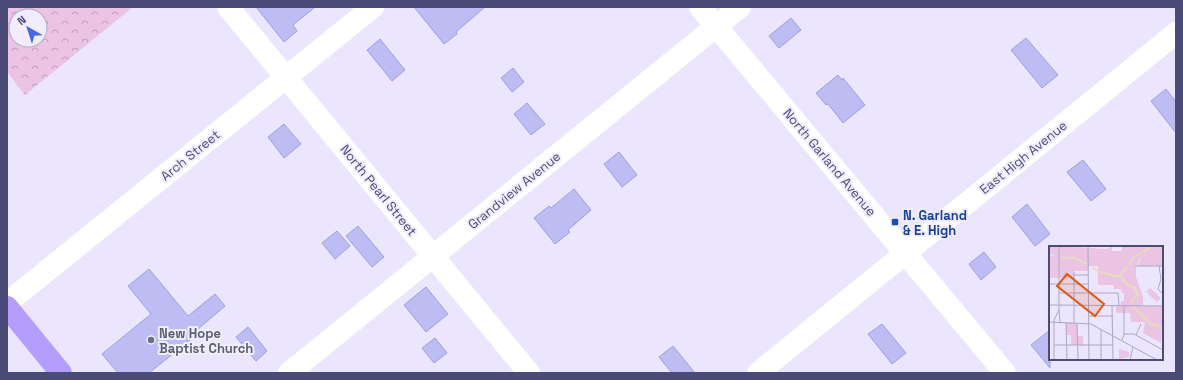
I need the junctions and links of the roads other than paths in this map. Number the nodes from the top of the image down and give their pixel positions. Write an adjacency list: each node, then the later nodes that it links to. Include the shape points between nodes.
1 (228, 7): 7 (street, North Pearl Street)
2 (373, 7): 7 (street, Arch Street)
3 (700, 7): 5 (street, North Garland Avenue)
4 (740, 7): 5 (street, Grandview Avenue)
5 (716, 26): 8 (street, North Garland Avenue); 9 (street, Grandview Avenue)
6 (1176, 33): 8 (street, East High Avenue)
7 (286, 78): 9 (street, North Pearl Street); 10 (street, Arch Street)
8 (905, 253): 15 (street, East High Avenue); 16 (street, North Garland Avenue)
9 (433, 256): 13 (street, Grandview Avenue); 14 (street, North Pearl Street)
10 (7, 303)
11 (7, 307): 12 (main road)
12 (61, 373)
13 (289, 373)
14 (529, 373)
15 (758, 373)
16 (1005, 373)

